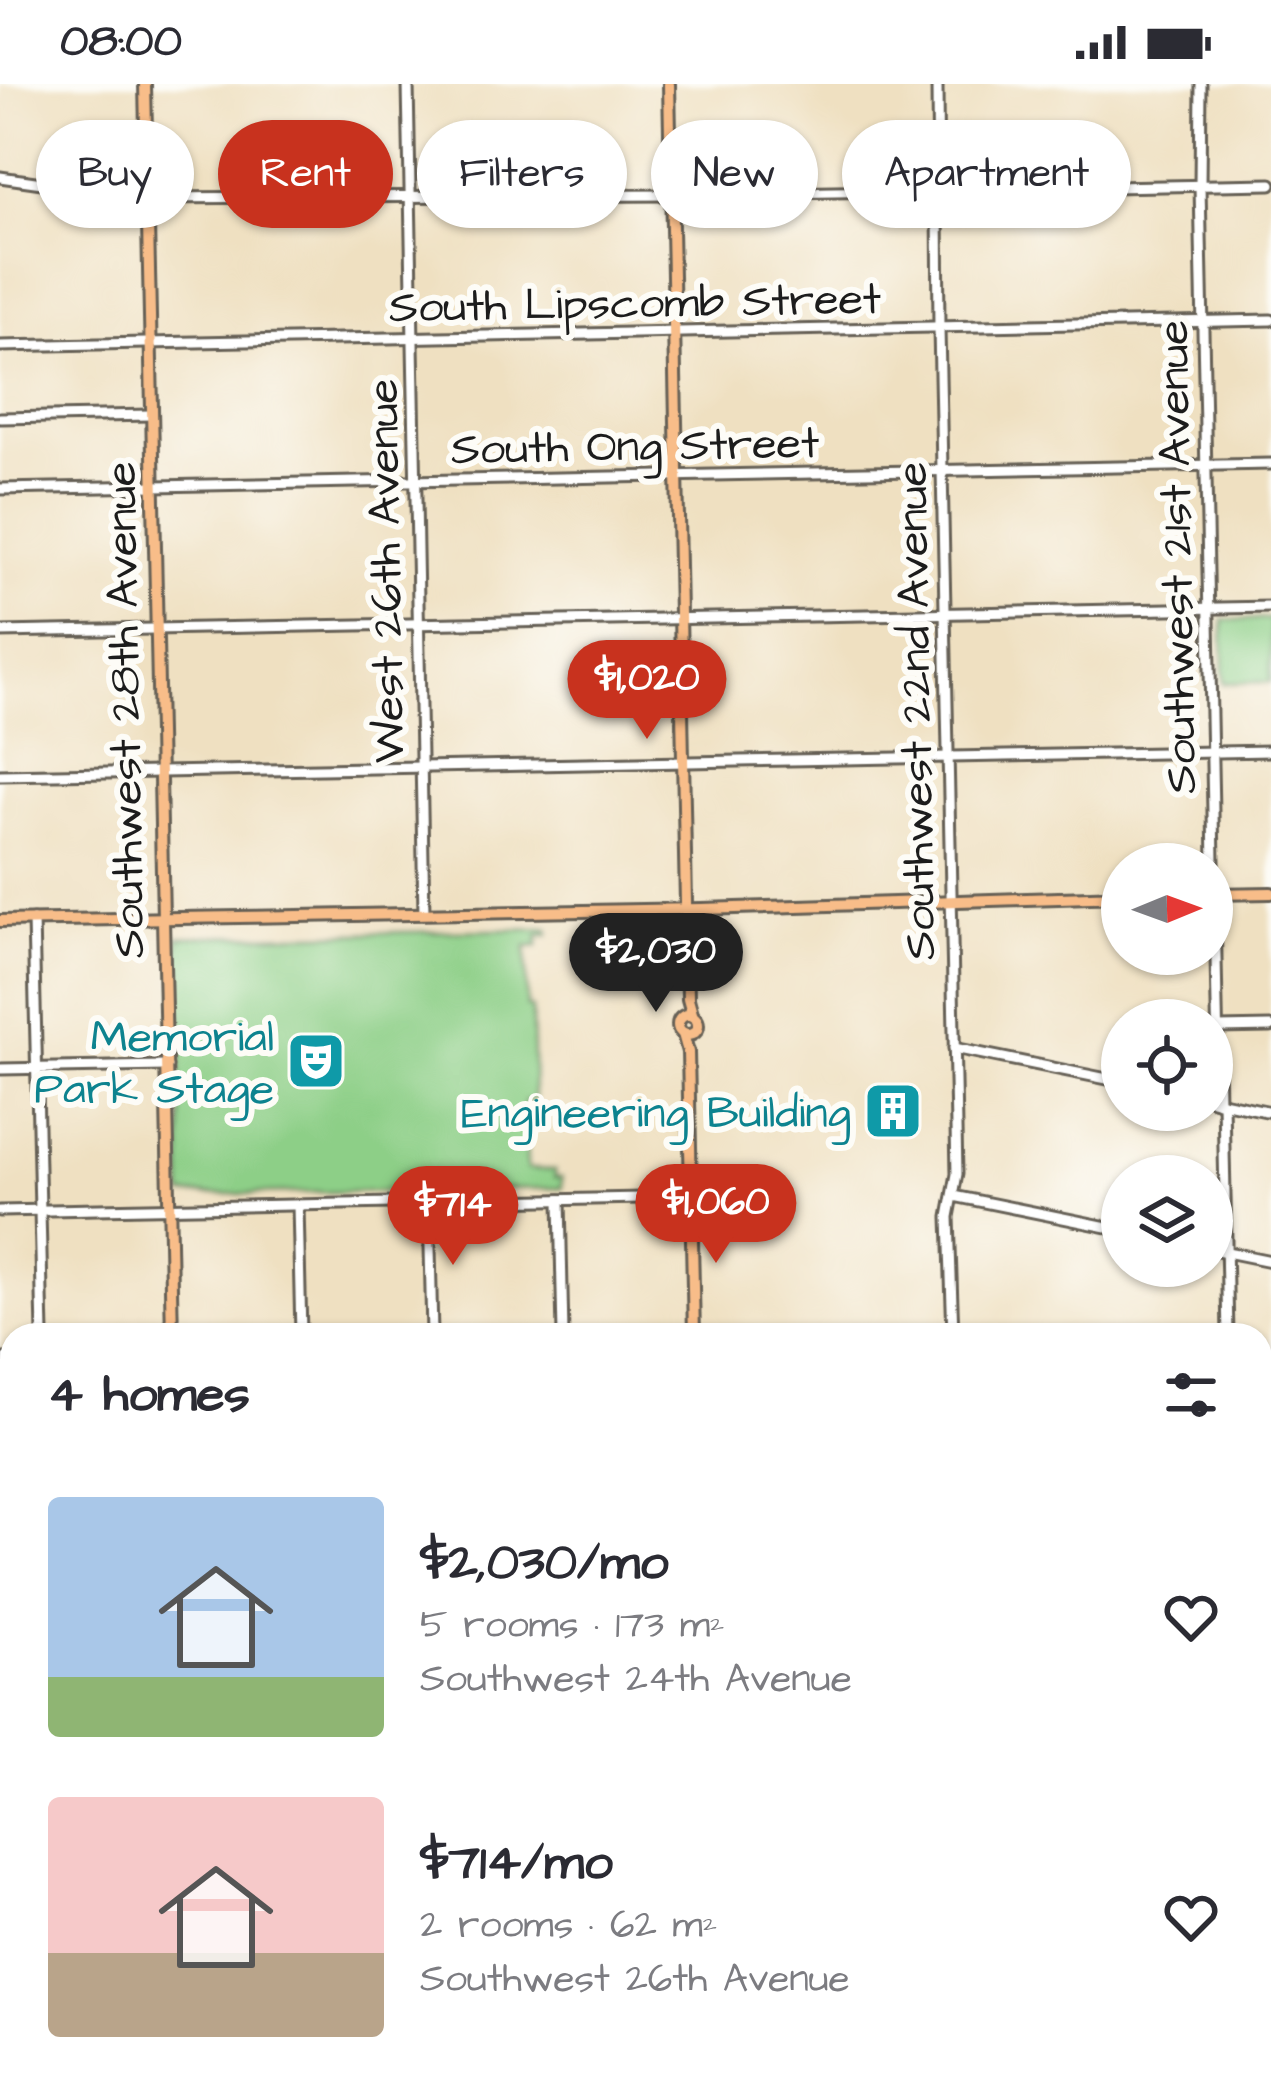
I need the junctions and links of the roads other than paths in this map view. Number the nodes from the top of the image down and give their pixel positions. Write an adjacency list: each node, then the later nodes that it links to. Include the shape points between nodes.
1 (145, 84): 6 (main road, Southwest 28th Avenue)
2 (408, 84): 15 (street, West 26th Avenue)
3 (669, 84): 7 (main road)
4 (938, 84): 8 (street, Southwest 22nd Avenue)
5 (1202, 84): 12 (street, Southwest 21st Avenue)
6 (146, 120)
7 (671, 120)
8 (938, 120)
9 (0, 177): 10 (street)
10 (36, 182)
11 (1271, 184): 12 (street)
12 (1200, 186): 13 (street); 21 (street, Southwest 21st Avenue)
13 (1131, 187)
14 (651, 195): 15 (street)
15 (412, 197): 16 (street); 24 (street, West 26th Avenue)
16 (194, 198)
17 (148, 228): 25 (main road, Southwest 28th Avenue)
18 (674, 228): 23 (main road)
19 (938, 228): 22 (street, Southwest 22nd Avenue)
20 (1271, 320): 21 (street, South Lipscomb Street)
21 (1203, 321): 22 (street, South Lipscomb Street); 30 (street, Southwest 21st Avenue)
22 (939, 328): 23 (street, South Lipscomb Street); 31 (street, Southwest 22nd Avenue)
23 (676, 334): 24 (street, South Lipscomb Street); 32 (main road)
24 (413, 338): 25 (street, South Lipscomb Street); 33 (street, West 26th Avenue)
25 (151, 343): 26 (street, South Lipscomb Street); 27 (main road, Southwest 28th Avenue)
26 (0, 346)
27 (151, 416): 28 (street); 34 (main road, Southwest 28th Avenue)
28 (0, 418)
29 (1271, 464): 30 (street, South Ong Street)
30 (1205, 465): 31 (street, South Ong Street); 37 (street, Southwest 21st Avenue)
31 (942, 470): 32 (street, South Ong Street); 38 (street, Southwest 22nd Avenue)
32 (680, 476): 33 (street, South Ong Street); 39 (main road)
33 (417, 482): 34 (street, South Ong Street); 40 (street, West 26th Avenue)
34 (153, 484): 35 (street, South Ong Street); 41 (main road, Southwest 28th Avenue)
35 (0, 489)
36 (1271, 607): 37 (street)
37 (1209, 608): 38 (street); 44 (street, Southwest 21st Avenue)
38 (945, 615): 39 (street); 45 (street, Southwest 22nd Avenue)
39 (682, 620): 40 (street); 46 (main road)
40 (419, 626): 41 (street); 47 (street, West 26th Avenue)
41 (157, 629): 42 (street); 48 (main road, Southwest 28th Avenue)
42 (0, 632)
43 (1271, 751): 44 (street)
44 (1212, 752): 45 (street); 50 (street, Southwest 21st Avenue)
45 (950, 757): 46 (street); 54 (street, Southwest 22nd Avenue)
46 (685, 764): 47 (street); 55 (main road)
47 (421, 767): 48 (street); 56 (street, West 26th Avenue)
48 (159, 772): 49 (street); 57 (main road, Southwest 28th Avenue)
49 (0, 775)
50 (1213, 843)
51 (1271, 893): 52 (main road)
52 (1233, 894)
53 (1101, 897): 54 (main road)
54 (951, 901): 55 (main road); 62 (street, Southwest 22nd Avenue)
55 (687, 909): 56 (main road); 70 (main road)
56 (424, 913): 57 (main road)
57 (163, 917): 58 (main road); 63 (main road, Southwest 28th Avenue)
58 (33, 920): 59 (main road); 65 (street)
59 (0, 921)
60 (1271, 1027): 61 (street)
61 (1233, 1028)
62 (954, 1048): 66 (street); 69 (street, Southwest 22nd Avenue)
63 (167, 1066): 65 (street); 74 (main road, Southwest 28th Avenue)
64 (0, 1069): 65 (street)
65 (37, 1069): 75 (street)
66 (1101, 1078)
67 (1233, 1104): 68 (street)
68 (1271, 1112)
69 (954, 1196): 77 (street); 87 (street, Southwest 22nd Avenue)
70 (691, 1198): 71 (street); 86 (main road)
71 (560, 1200): 72 (street); 85 (street)
72 (429, 1202): 73 (street); 84 (street)
73 (298, 1205): 74 (street); 83 (street)
74 (170, 1208): 75 (street); 82 (main road, Southwest 28th Avenue)
75 (40, 1210): 76 (street); 81 (street)
76 (0, 1211)
77 (1101, 1227)
78 (1233, 1254): 79 (street)
79 (1271, 1262)
80 (1227, 1287): 88 (street, Southwest 21st Avenue)
81 (43, 1323)
82 (172, 1323)
83 (301, 1323)
84 (432, 1323)
85 (563, 1323)
86 (694, 1323)
87 (953, 1323)
88 (1228, 1323)

